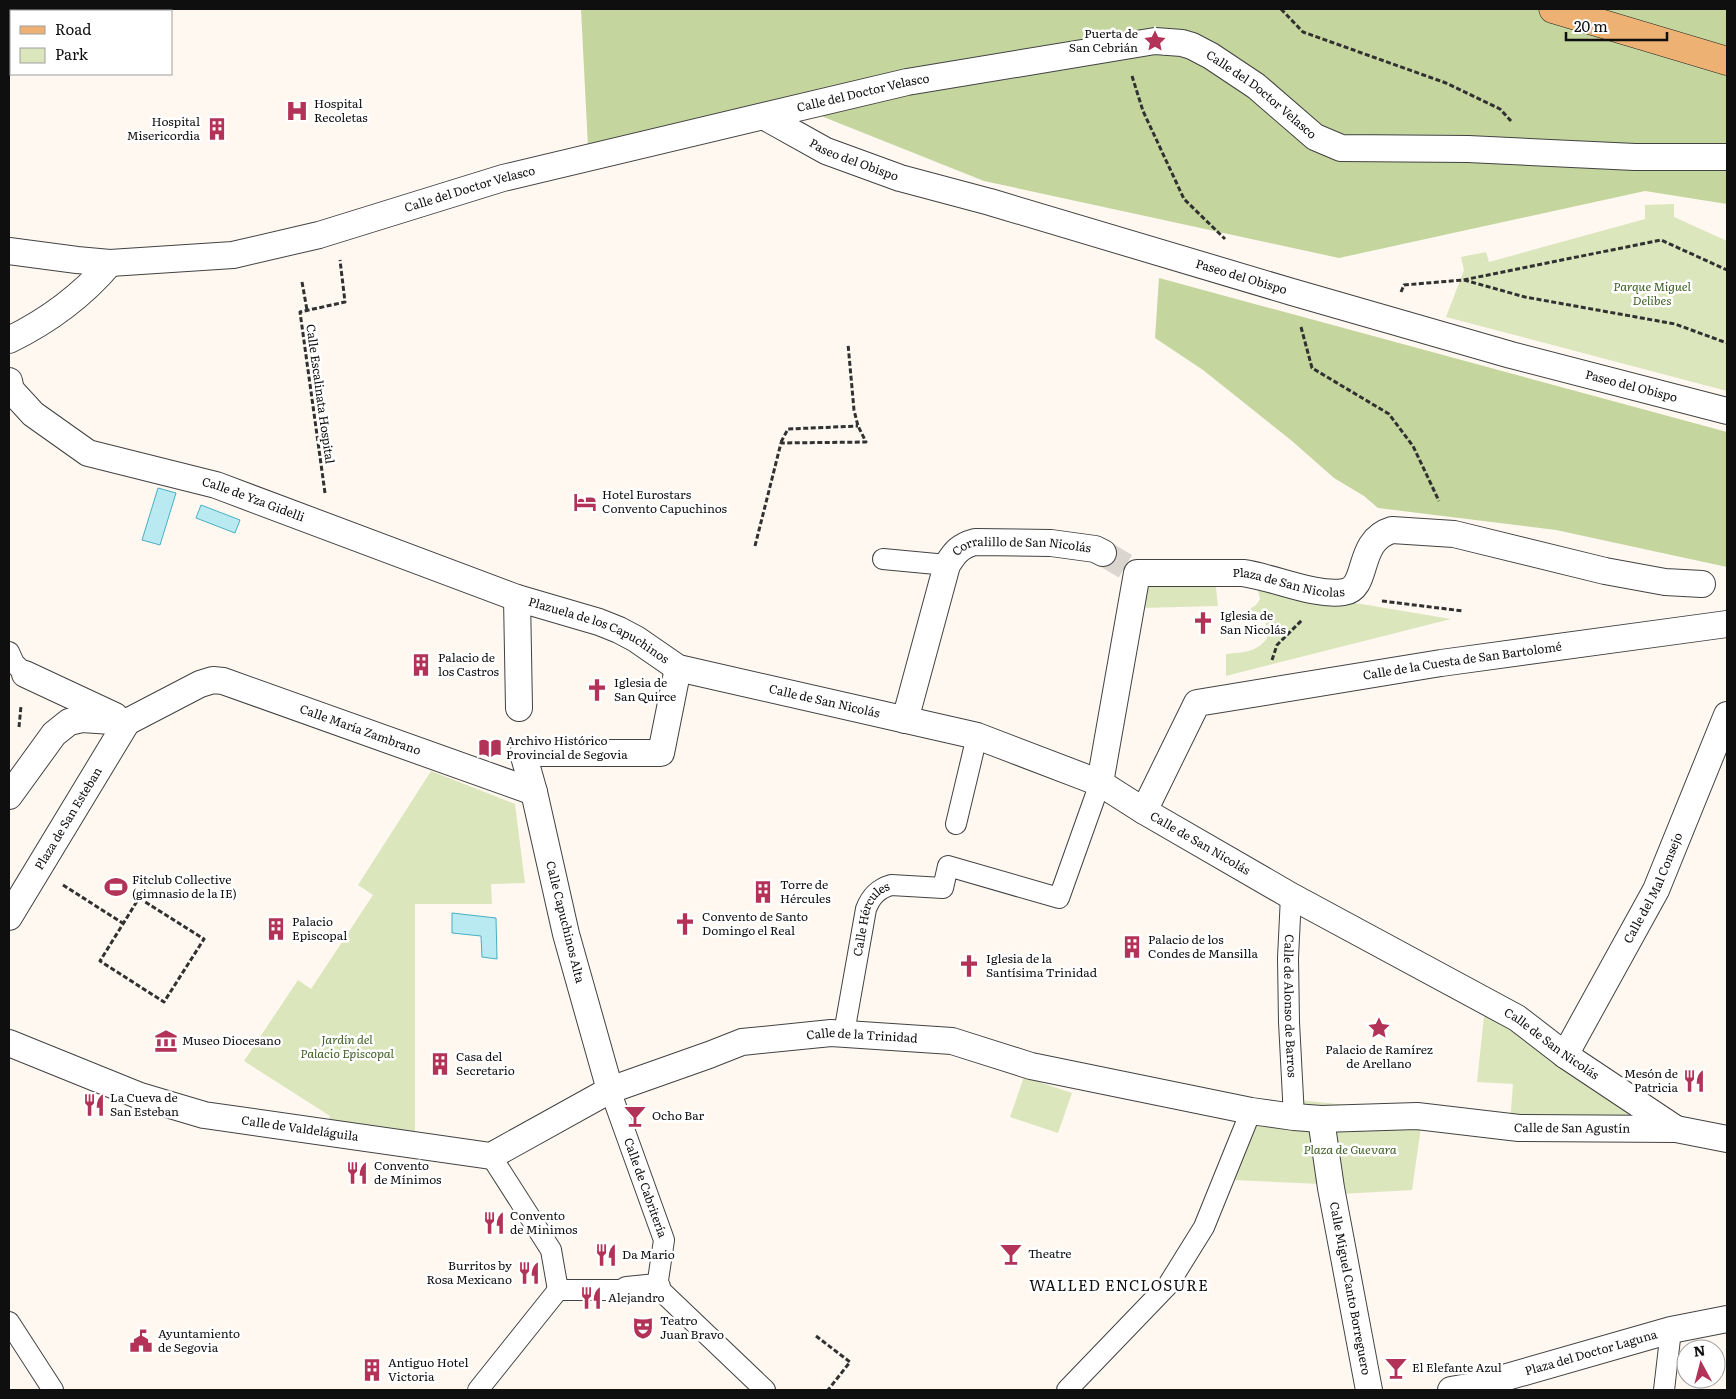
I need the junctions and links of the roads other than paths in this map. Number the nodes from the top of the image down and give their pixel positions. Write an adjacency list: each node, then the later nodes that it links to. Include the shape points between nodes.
1 (1553, 9): 2 (main road)
2 (1727, 61)
3 (765, 116): 4 (street, Calle del Doctor Velasco, via 907,82 1120,46 1169,41 1192,46 1211,56 1256,86 1315,137 1341,148); 6 (street, Calle del Doctor Velasco, via 503,178 291,242 233,255); 9 (street, Paseo del Obispo, via 826,151 900,178 1511,355)
4 (1727, 157)
5 (9, 251): 6 (street, Calle del Doctor Velasco)
6 (110, 263): 7 (street, via 52,316)
7 (9, 340)
8 (9, 381): 14 (street, Calle de Yza Gidelli, via 11,390 33,414 88,453 216,485)
9 (1727, 411)
10 (1103, 553): 12 (street, Corralillo de San Nicolás, via 1051,543 975,542 955,552)
11 (883, 559): 12 (street, Corralillo de San Nicolás)
12 (947, 565): 20 (street, Corralillo de San Nicolás)
13 (1702, 584): 24 (street, Plaza de San Nicolas, via 1665,582 1605,571 1454,534 1392,530 1374,539 1352,590 1336,593 1243,573 1133,571)
14 (517, 598): 17 (street, Plazuela de los Capuchinos, via 618,630); 19 (street)
15 (1727, 624): 27 (street, Calle de la Cuesta de San Bartolomé, via 1197,703)
16 (9, 652): 18 (street)
17 (678, 668): 20 (street, Calle de San Nicolás); 25 (street, Calle Capuchinos Alta, via 661,753 523,753)
18 (25, 674): 21 (street)
19 (519, 708)
20 (905, 720): 23 (street, Calle de San Nicolás)
21 (127, 722): 25 (street, Calle María Zambrano, via 200,684 223,681); 26 (street, via 82,719 69,722 58,729); 30 (street, Plaza de San Esteban)
22 (1726, 723): 33 (street, Calle del Mal Consejo, via 1656,890)
23 (978, 736): 24 (street, Calle de San Nicolás); 28 (street)
24 (1100, 783): 27 (street, Calle de San Nicolás); 31 (street, Calle Hércules, via 1059,898 948,866 944,888 891,885 877,891 866,909)
25 (534, 792): 34 (street, Calle Capuchinos Alta, via 566,934)
26 (9, 796)
27 (1144, 811): 29 (street, Calle de San Nicolás)
28 (956, 824)
29 (1291, 896): 33 (street, Calle de San Nicolás, via 1518,1018); 36 (street, Calle de Alonso de Barros, via 1288,958)
30 (9, 917)
31 (844, 1033): 34 (street, Calle de la Trinidad, via 742,1042); 35 (street, Calle de la Trinidad, via 952,1041 1031,1066)
32 (9, 1043): 40 (street, Calle de Valdeláguila, via 140,1096 204,1115)
33 (1565, 1055): 38 (street, Calle de San Nicolás)
34 (610, 1090): 40 (street, Calle de la Trinidad); 41 (street, Calle de Cabritería, via 664,1240)
35 (1251, 1111): 36 (street); 50 (street, via 1204,1227 1168,1285)
36 (1294, 1117): 37 (street)
37 (1321, 1119): 38 (street, Calle de San Agustín, via 1418,1116 1519,1128); 51 (street, Calle Miguel Canto Borreguero)
38 (1676, 1129): 39 (street, Calle de San Agustín)
39 (1727, 1139)
40 (490, 1156): 42 (street, via 551,1250)
41 (657, 1287): 43 (street); 49 (street)
42 (558, 1290): 43 (street); 48 (street)
43 (627, 1290)
44 (1727, 1319): 46 (street)
45 (9, 1322): 47 (street)
46 (1671, 1330): 52 (street, Plaza del Doctor Laguna, via 1479,1385); 53 (street, Plaza del Doctor Laguna)
47 (53, 1390)
48 (478, 1390)
49 (765, 1390)
50 (1067, 1390)
51 (1369, 1390)
52 (1451, 1390)
53 (1664, 1390)

